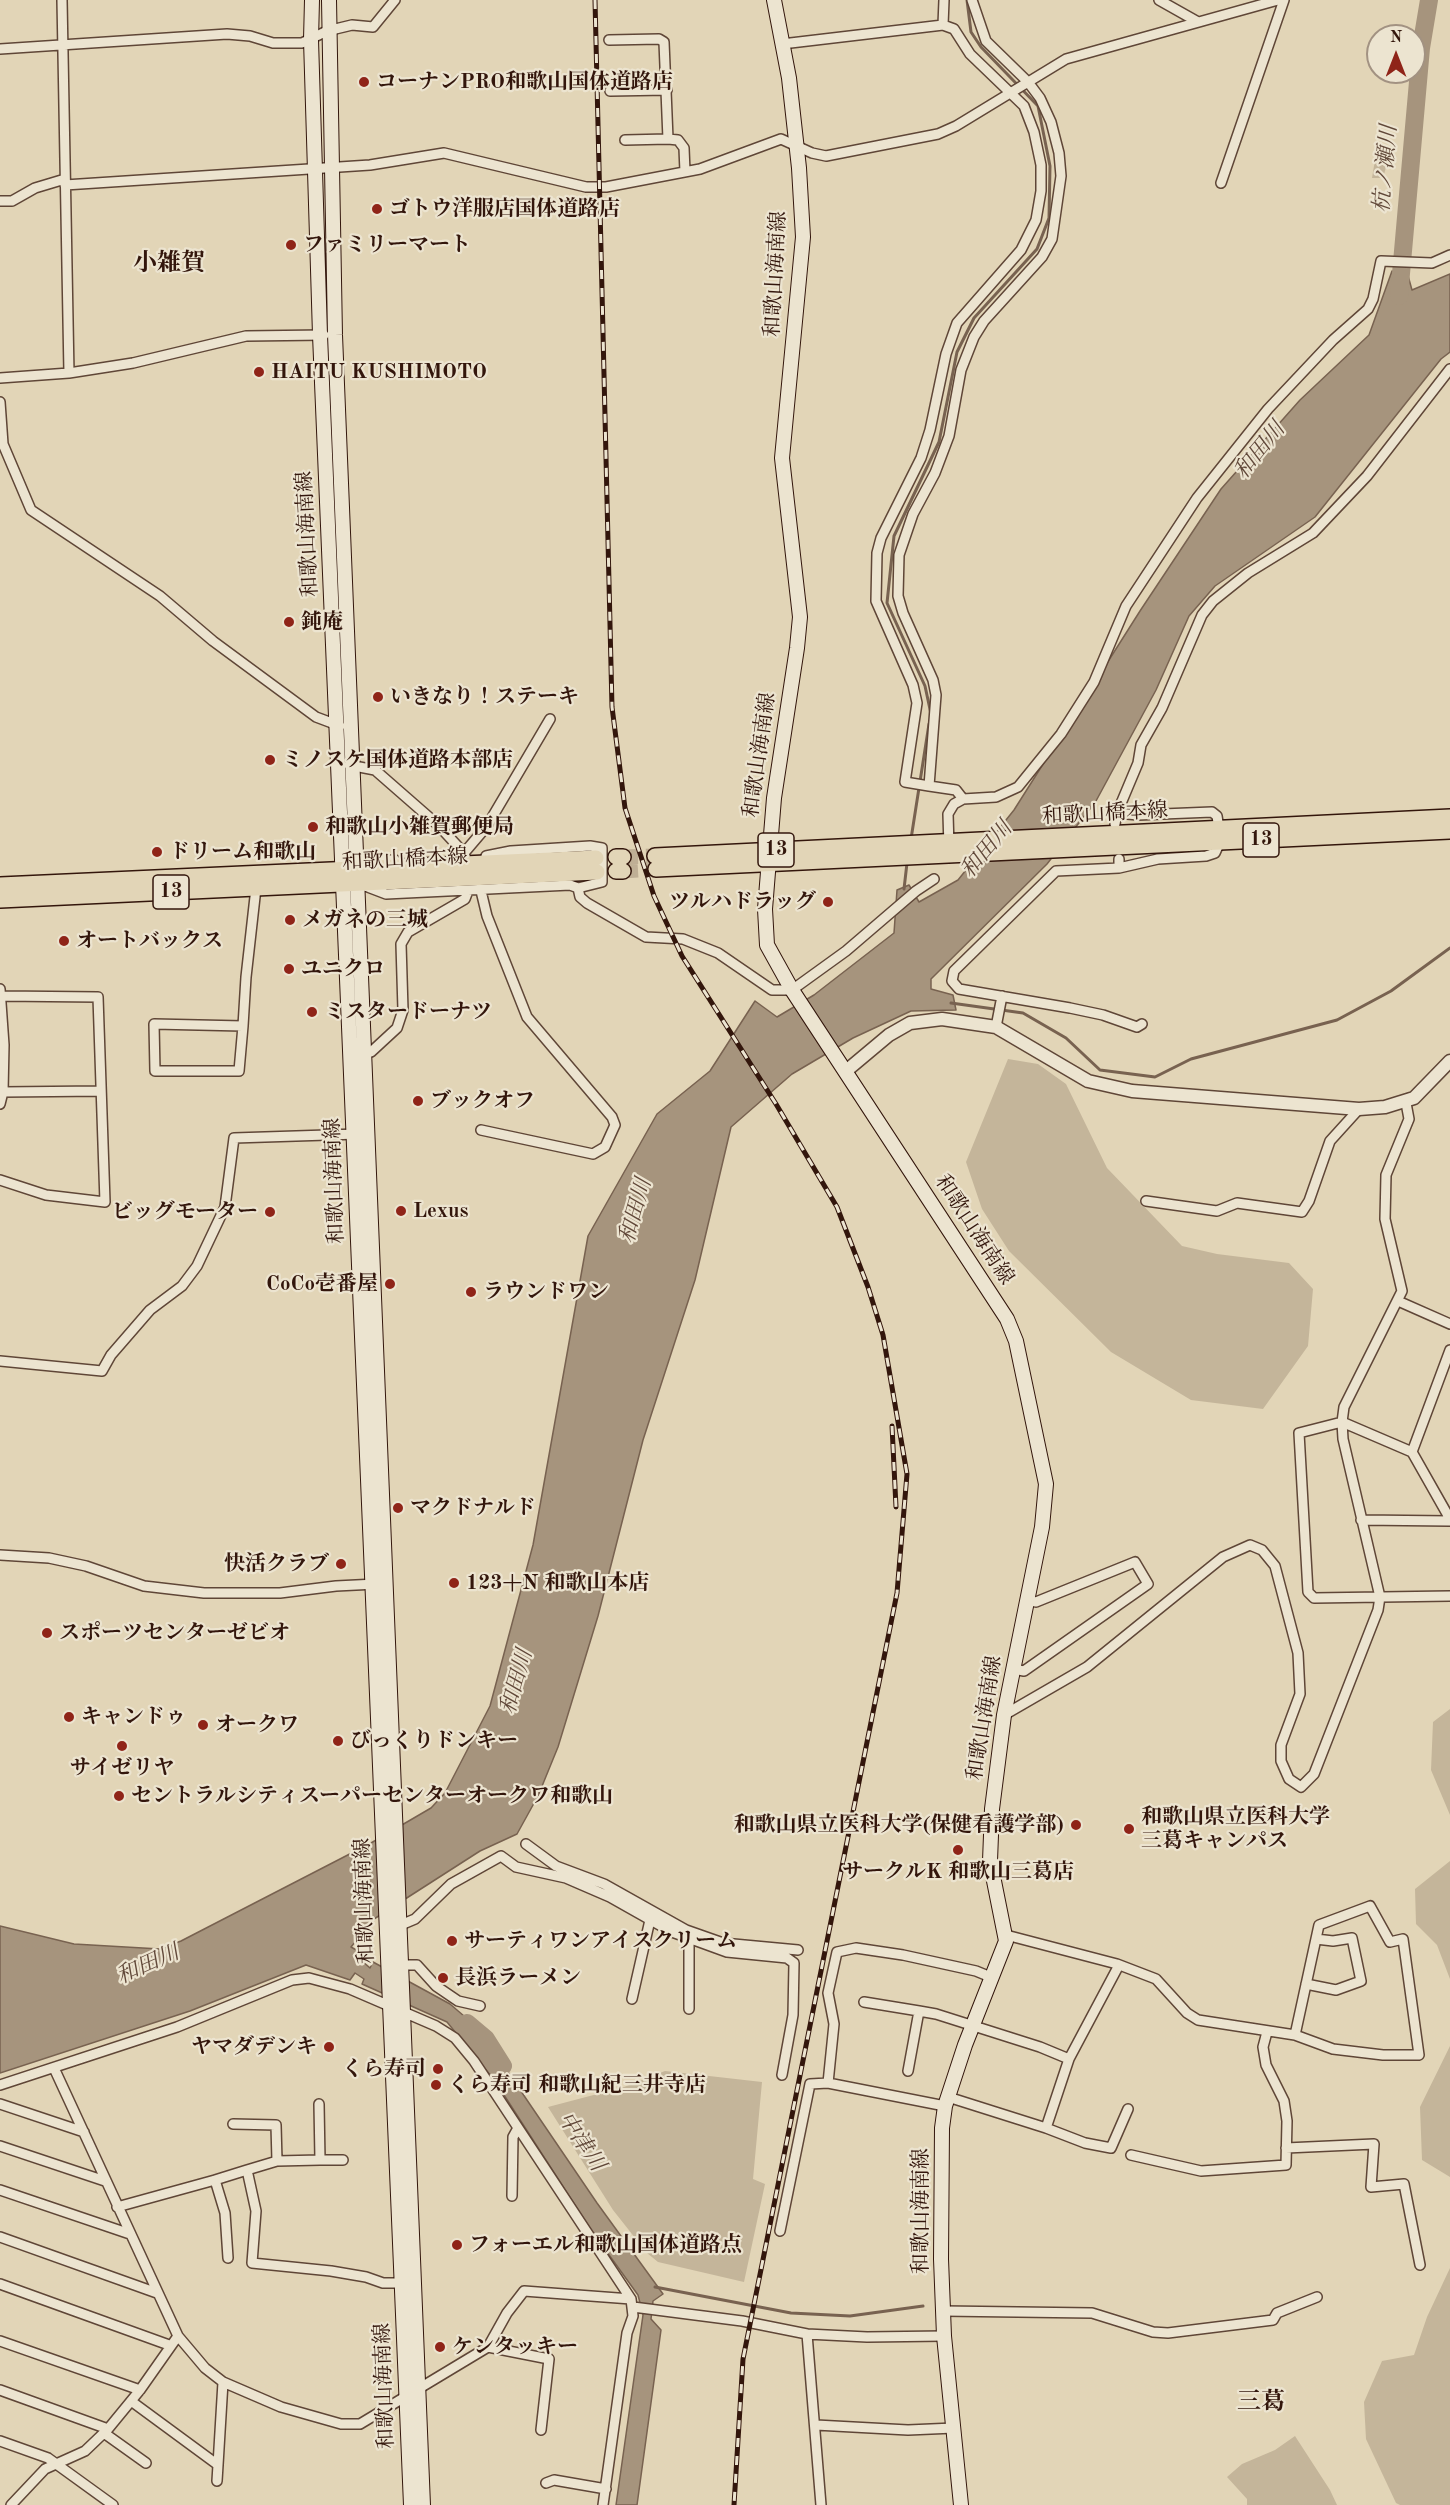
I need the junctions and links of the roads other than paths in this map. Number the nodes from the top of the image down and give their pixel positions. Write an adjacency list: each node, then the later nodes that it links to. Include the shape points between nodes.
1 (62, 0): 17 (street)
2 (312, 0): 14 (main road, 和歌山海南線)
3 (329, 0): 13 (main road, 和歌山海南線)
4 (395, 0): 13 (street, via 373,27 352,25)
5 (774, 0): 16 (main road, 和歌山海南線)
6 (944, 0): 12 (street)
7 (972, 0): 19 (street, via 986,41)
8 (1159, 0): 11 (street)
9 (1278, 0): 11 (street)
10 (1284, 0): 30 (street)
11 (1198, 22): 19 (street, via 1066,58)
12 (942, 25): 16 (street); 22 (street, via 954,29 970,54)
13 (327, 31): 14 (street); 26 (main road, 和歌山海南線)
14 (310, 40): 17 (street, via 288,45 227,34); 27 (main road, 和歌山海南線)
15 (609, 40): 20 (street, via 664,42)
16 (782, 44): 25 (main road, 和歌山海南線)
17 (62, 46): 18 (street); 29 (street)
18 (0, 49)
19 (1028, 82): 22 (street); 42 (street, via 1051,122 1059,153 1061,176 1052,239 1042,257 974,337 961,370 949,436 899,555 898,596 936,695)
20 (668, 90): 21 (street); 23 (street)
21 (610, 91)
22 (1012, 92): 25 (street, via 938,134 826,156); 42 (street, via 1024,105 1041,165 1036,220 1022,250 957,323 924,449 877,553 876,601 914,685 917,703 905,782)
23 (668, 139): 24 (street); 28 (street, via 678,141 684,148)
24 (626, 141)
25 (795, 144): 28 (street, via 780,139); 51 (main road, 和歌山海南線, via 803,237 782,458 800,617)
26 (330, 169): 27 (street); 28 (street, via 444,153 586,187); 34 (main road, 和歌山海南線)
27 (314, 170): 29 (street); 33 (main road, 和歌山海南線)
28 (685, 172)
29 (65, 182): 31 (street, via 35,188 12,201); 36 (street)
30 (1221, 183)
31 (0, 201)
32 (1450, 255): 43 (street, via 1432,263 1381,261 1368,309 1268,409 1197,498 1126,606 1094,682 1061,734 1018,787 996,797)
33 (320, 335): 34 (street); 36 (street, via 246,336 133,363); 40 (main road, 和歌山海南線)
34 (335, 335): 40 (main road, 和歌山海南線)
35 (1450, 369): 44 (street, via 1367,476 1313,532 1248,573 1202,615 1162,708 1141,745 1138,763)
36 (69, 373): 37 (street)
37 (0, 378)
38 (0, 402): 40 (street, via 3,444 31,510 160,596 213,641 316,717)
39 (550, 719): 50 (street, via 487,826)
40 (344, 726): 41 (main road, 和歌山海南線)
41 (342, 765): 50 (street, via 375,770 439,826); 54 (main road, 和歌山海南線)
42 (929, 786): 43 (street, via 956,790)
43 (963, 799): 49 (street, via 948,814)
44 (1117, 813): 46 (street); 48 (street, via 1212,812 1217,816)
45 (1450, 817): 48 (main road, 和歌山橋本線 / 13)
46 (1115, 824)
47 (1450, 831): 48 (main road, 和歌山橋本線 / 13)
48 (1219, 835): 49 (main road, 和歌山橋本線 / 13, via 1072,849); 49 (main road, 和歌山橋本線 / 13, via 967,841); 64 (street, via 1215,853 1206,856 1056,871 954,971 952,981 958,989)
49 (951, 850): 51 (main road, 和歌山橋本線 / 13)
50 (464, 855): 54 (street, via 376,860); 58 (street, via 602,848 602,882)
51 (769, 857): 52 (main road, 和歌山橋本線 / 13); 63 (main road, 和歌山海南線, via 767,945)
52 (656, 862)
53 (597, 865): 54 (main road, 和歌山橋本線 / 13)
54 (350, 876): 56 (main road, 和歌山橋本線 / 13); 57 (main road, 和歌山橋本線 / 13); 59 (street, via 386,894); 68 (main road, 和歌山海南線)
55 (934, 879): 63 (street)
56 (0, 885)
57 (256, 888): 61 (main road, 和歌山橋本線 / 13); 67 (street)
58 (578, 888): 60 (street, via 570,885); 63 (street, via 587,903 646,937 683,939 718,953 772,990)
59 (468, 891): 60 (street); 68 (street, via 465,899 408,932 401,944 403,1010 397,1028 371,1052)
60 (481, 891): 76 (street, via 527,1017 615,1125 605,1148 593,1154)
61 (0, 900)
62 (1, 992): 71 (street, via 98,997); 72 (street)
63 (794, 993): 70 (main road, 和歌山海南線)
64 (1000, 999): 65 (street); 66 (street, via 1103,1015 1137,1027)
65 (996, 1022): 70 (street, via 942,1019 910,1023); 75 (street, via 1088,1081 1132,1092)
66 (1142, 1024)
67 (243, 1026): 67 (street, via 154,1024 155,1071 239,1071)
68 (358, 1053): 77 (main road, 和歌山海南線)
69 (1450, 1061): 73 (street)
70 (846, 1071): 92 (main road, 和歌山海南線, via 1007,1319 1016,1341 1046,1484)
71 (101, 1091): 72 (street); 78 (street, via 105,1202 46,1195)
72 (3, 1092): 74 (street)
73 (1406, 1103): 75 (street); 80 (street, via 1409,1119 1386,1175 1385,1219 1400,1273 1402,1291)
74 (0, 1104)
75 (1359, 1109): 79 (street, via 1330,1142 1302,1212 1237,1203 1216,1210)
76 (481, 1130)
77 (360, 1134): 83 (street, via 234,1138 225,1207 197,1266 182,1286 150,1310 102,1371); 89 (main road, 和歌山海南線)
78 (0, 1180)
79 (1146, 1201)
80 (1398, 1301): 81 (street); 84 (street, via 1344,1407)
81 (1450, 1324)
82 (1450, 1350): 85 (street)
83 (0, 1361)
84 (1342, 1422): 85 (street); 86 (street); 91 (street, via 1299,1433 1308,1592 1314,1598)
85 (1412, 1452): 87 (street)
86 (1361, 1520): 87 (street); 91 (street)
87 (1450, 1520)
88 (0, 1555): 89 (street, via 49,1558 144,1586 204,1593 280,1593)
89 (379, 1584): 97 (main road, 和歌山海南線)
90 (1450, 1596): 91 (street)
91 (1380, 1597): 94 (street, via 1314,1774 1301,1787 1289,1779 1281,1761 1281,1745 1300,1694 1298,1653 1275,1566 1262,1550 1250,1545 1223,1557 1087,1667)
92 (1028, 1600): 93 (main road, 和歌山海南線); 93 (street, via 1036,1602 1135,1562 1148,1584 1024,1671)
93 (1013, 1669): 94 (main road, 和歌山海南線)
94 (1004, 1715): 98 (main road, 和歌山海南線, via 990,1861)
95 (526, 1844): 101 (street, via 556,1866 604,1884 686,1930 723,1943)
96 (650, 1920): 97 (street, via 566,1878 516,1867 501,1856 451,1884 415,1919); 99 (street); 106 (street)
97 (394, 1923): 102 (main road, 和歌山海南線)
98 (1006, 1935): 103 (street); 104 (main road, 和歌山海南線)
99 (689, 1938): 110 (street); 118 (street, via 727,1952 788,1958 794,1963 793,2015)
100 (1316, 1939): 105 (street); 105 (street, via 1352,1938 1361,1981 1336,1990); 114 (street, via 1319,1925 1370,1906 1390,1942 1403,1939 1419,2055 1333,2049)
101 (798, 1950)
102 (396, 1964): 108 (main road, 和歌山海南線); 109 (street, via 417,1965 436,1986 458,2001)
103 (1119, 1965): 113 (street, via 1156,1979 1187,2013 1198,2019); 115 (street)
104 (993, 1978): 112 (main road, 和歌山海南線); 119 (street, via 903,1955 856,1948 837,1952 828,1993 834,2024)
105 (1306, 1984): 114 (street)
106 (632, 1999)
107 (864, 2002): 111 (street)
108 (396, 2006): 116 (street, via 320,1980 292,1980 177,2027); 126 (street, via 455,2038); 146 (main road, 和歌山海南線)
109 (480, 2006)
110 (689, 2009)
111 (919, 2011): 112 (street); 117 (street)
112 (972, 2025): 115 (street); 121 (main road, 和歌山海南線)
113 (1267, 2032): 114 (street); 130 (street, via 1263,2047 1266,2065 1284,2101)
114 (1295, 2034)
115 (1069, 2059): 127 (street)
116 (54, 2068): 120 (street); 128 (street)
117 (908, 2071)
118 (782, 2075)
119 (828, 2083): 121 (street); 141 (street, via 810,2084)
120 (0, 2085)
121 (946, 2102): 127 (street); 151 (main road, 和歌山海南線, via 941,2163)
122 (0, 2104): 128 (street)
123 (319, 2104): 132 (street)
124 (1128, 2109): 127 (street, via 1111,2148)
125 (233, 2124): 134 (street, via 276,2125)
126 (518, 2128): 139 (street, via 513,2137); 150 (street)
127 (1046, 2128)
128 (84, 2132): 137 (street)
129 (0, 2146): 137 (street)
130 (1286, 2148): 131 (street, via 1286,2165 1201,2171); 145 (street, via 1374,2144 1371,2187 1404,2184)
131 (1131, 2155)
132 (320, 2160): 133 (street); 134 (street)
133 (343, 2160)
134 (277, 2161): 135 (street)
135 (247, 2170): 136 (street); 146 (street, via 256,2211 252,2263 332,2271 383,2283)
136 (214, 2180): 140 (street); 144 (street, via 225,2213)
137 (105, 2181): 140 (street)
138 (0, 2190): 142 (street)
139 (512, 2196)
140 (117, 2207): 142 (street)
141 (780, 2231)
142 (130, 2234): 148 (street)
143 (0, 2237): 148 (street)
144 (228, 2258)
145 (1420, 2265)
146 (408, 2283): 161 (main road, 和歌山海南線)
147 (0, 2284): 156 (street)
148 (157, 2293): 153 (street)
149 (1317, 2297): 151 (street, via 1277,2313 1273,2320 1168,2333 1092,2313)
150 (634, 2304): 152 (street); 157 (street, via 524,2291); 173 (street)
151 (943, 2311): 154 (main road, 和歌山海南線)
152 (807, 2334): 154 (street); 163 (street)
153 (178, 2336): 156 (street); 158 (street)
154 (944, 2336): 164 (main road, 和歌山海南線)
155 (0, 2341): 160 (street)
156 (169, 2345): 160 (street)
157 (488, 2347): 161 (street); 165 (street, via 549,2359)
158 (223, 2382): 161 (street, via 281,2407 341,2424 360,2424); 170 (street)
159 (0, 2390): 166 (street)
160 (140, 2390): 162 (street)
161 (412, 2393): 177 (main road, 和歌山海南線); 178 (main road, 和歌山海南線)
162 (131, 2401): 166 (street); 170 (street)
163 (816, 2425): 164 (street); 180 (street)
164 (954, 2428): 181 (main road, 和歌山海南線)
165 (541, 2430)
166 (106, 2431): 168 (street, via 85,2451); 169 (street)
167 (0, 2441): 168 (street)
168 (56, 2463): 175 (street, via 45,2469); 176 (street)
169 (146, 2463)
170 (218, 2465): 171 (street)
171 (217, 2481)
172 (546, 2483): 173 (street, via 554,2480)
173 (606, 2489): 179 (street)
174 (0, 2500): 175 (street)
175 (11, 2505)
176 (113, 2505)
177 (411, 2505)
178 (423, 2505)
179 (603, 2505)
180 (821, 2505)
181 (961, 2505)

